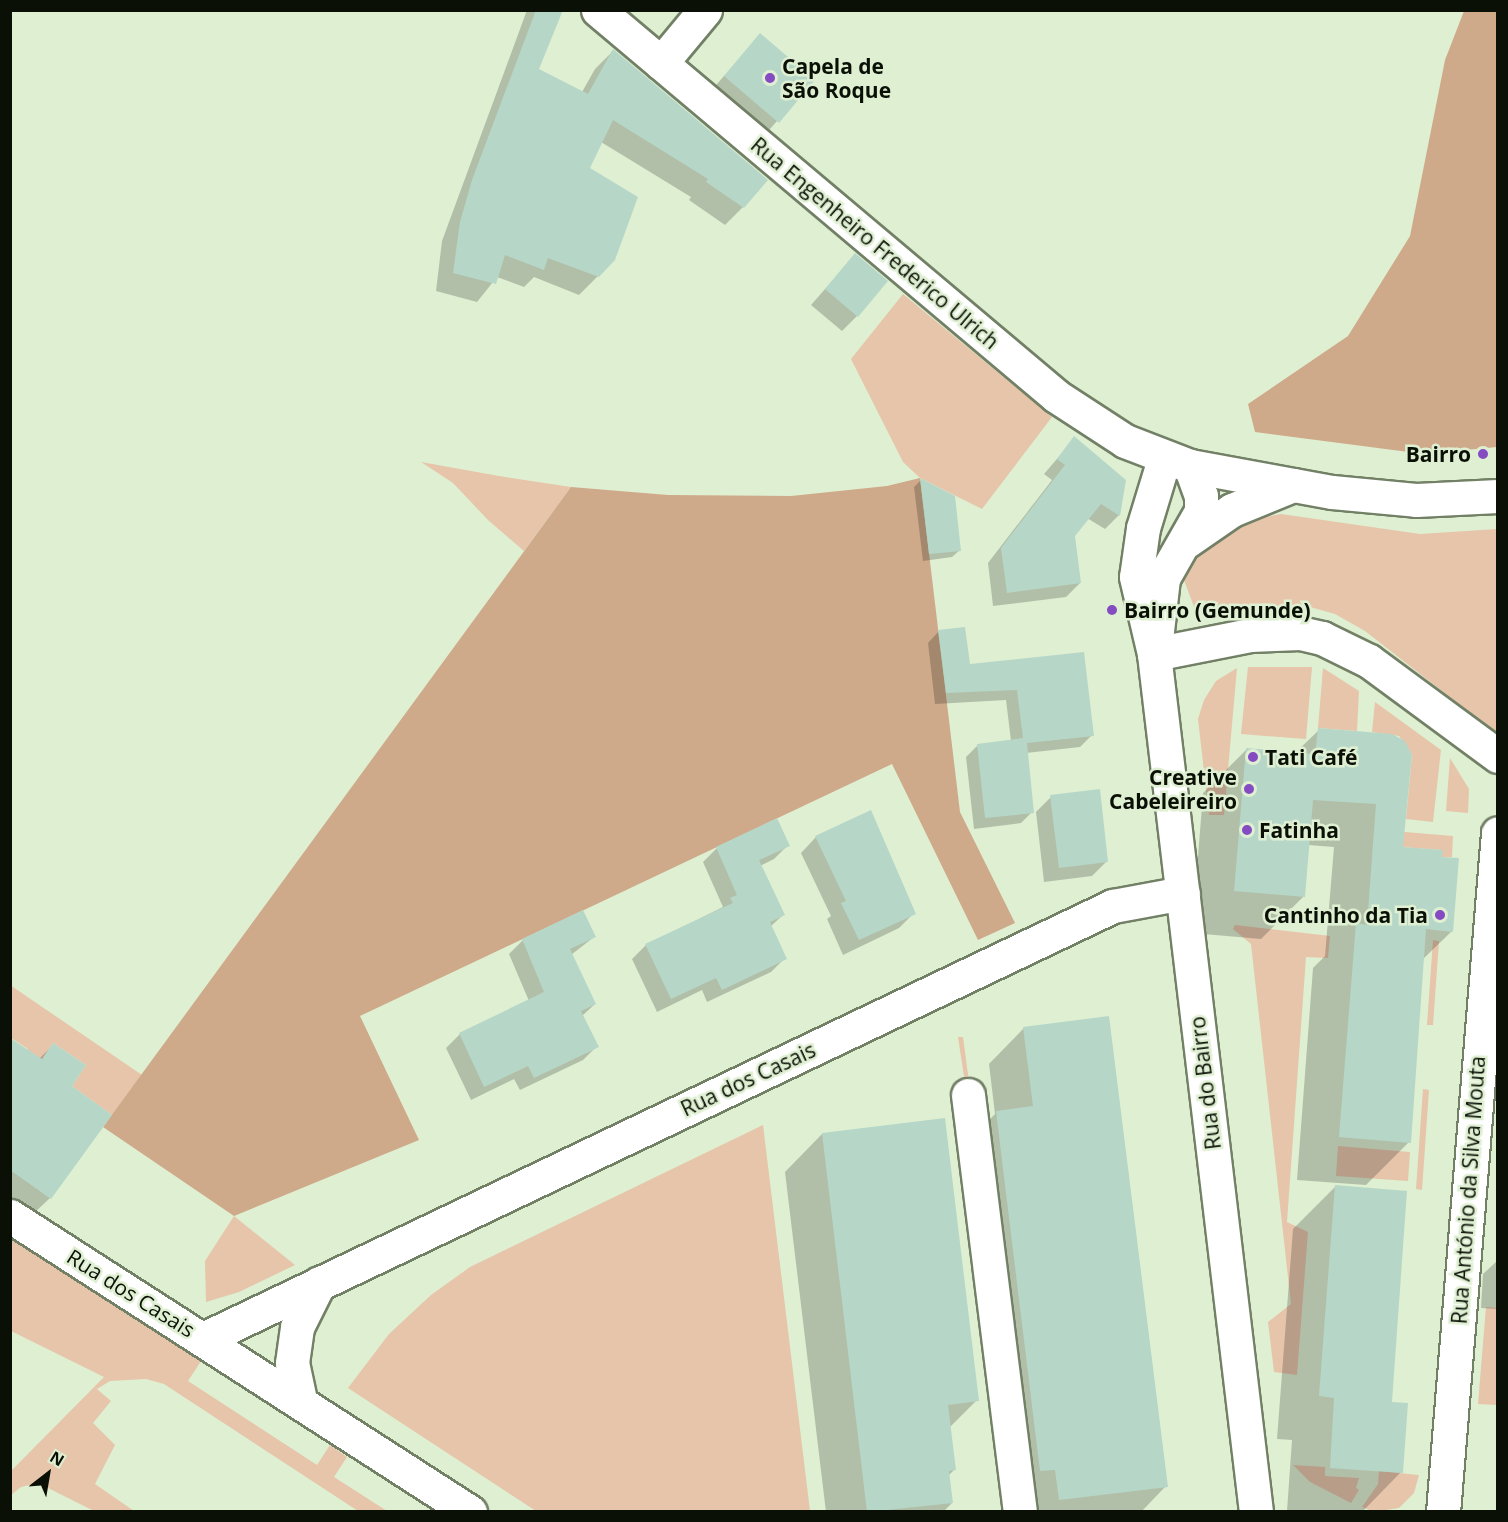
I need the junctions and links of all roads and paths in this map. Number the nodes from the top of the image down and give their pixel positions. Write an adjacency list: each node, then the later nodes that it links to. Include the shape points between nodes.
1 (598, 10): 3 (street, Rua Engenheiro Frederico Ulrich)
2 (705, 10): 3 (street)
3 (661, 63): 4 (street, Rua Engenheiro Frederico Ulrich, via 1056,396 1125,441)
4 (1177, 463): 5 (street, Rua Engenheiro Frederico Ulrich); 7 (street, Rua do Bairro, via 1201,496 1201,510); 8 (street, Rua do Bairro, via 1143,528 1136,577)
5 (1293, 485): 6 (street, Rua Engenheiro Frederico Ulrich, via 1416,500); 7 (street, Rua do Bairro, via 1232,510)
6 (1497, 496)
7 (1179, 548): 8 (street, Rua do Bairro, via 1163,578)
8 (1154, 654): 9 (street, via 1250,635 1299,633 1322,638 1369,662); 11 (street, Rua do Bairro)
9 (1497, 756)
10 (1497, 833): 20 (street, Rua António da Silva Mouta)
11 (1183, 893): 14 (street, Rua dos Casais, via 1113,906); 19 (street, Rua do Bairro)
12 (968, 1095): 18 (street)
13 (10, 1216): 15 (street, Rua dos Casais)
14 (319, 1283): 15 (street, Rua dos Casais); 16 (street, via 297,1327 292,1363)
15 (203, 1339): 16 (street)
16 (300, 1400): 17 (street)
17 (470, 1512)
18 (1020, 1512)
19 (1256, 1512)
20 (1443, 1512)

